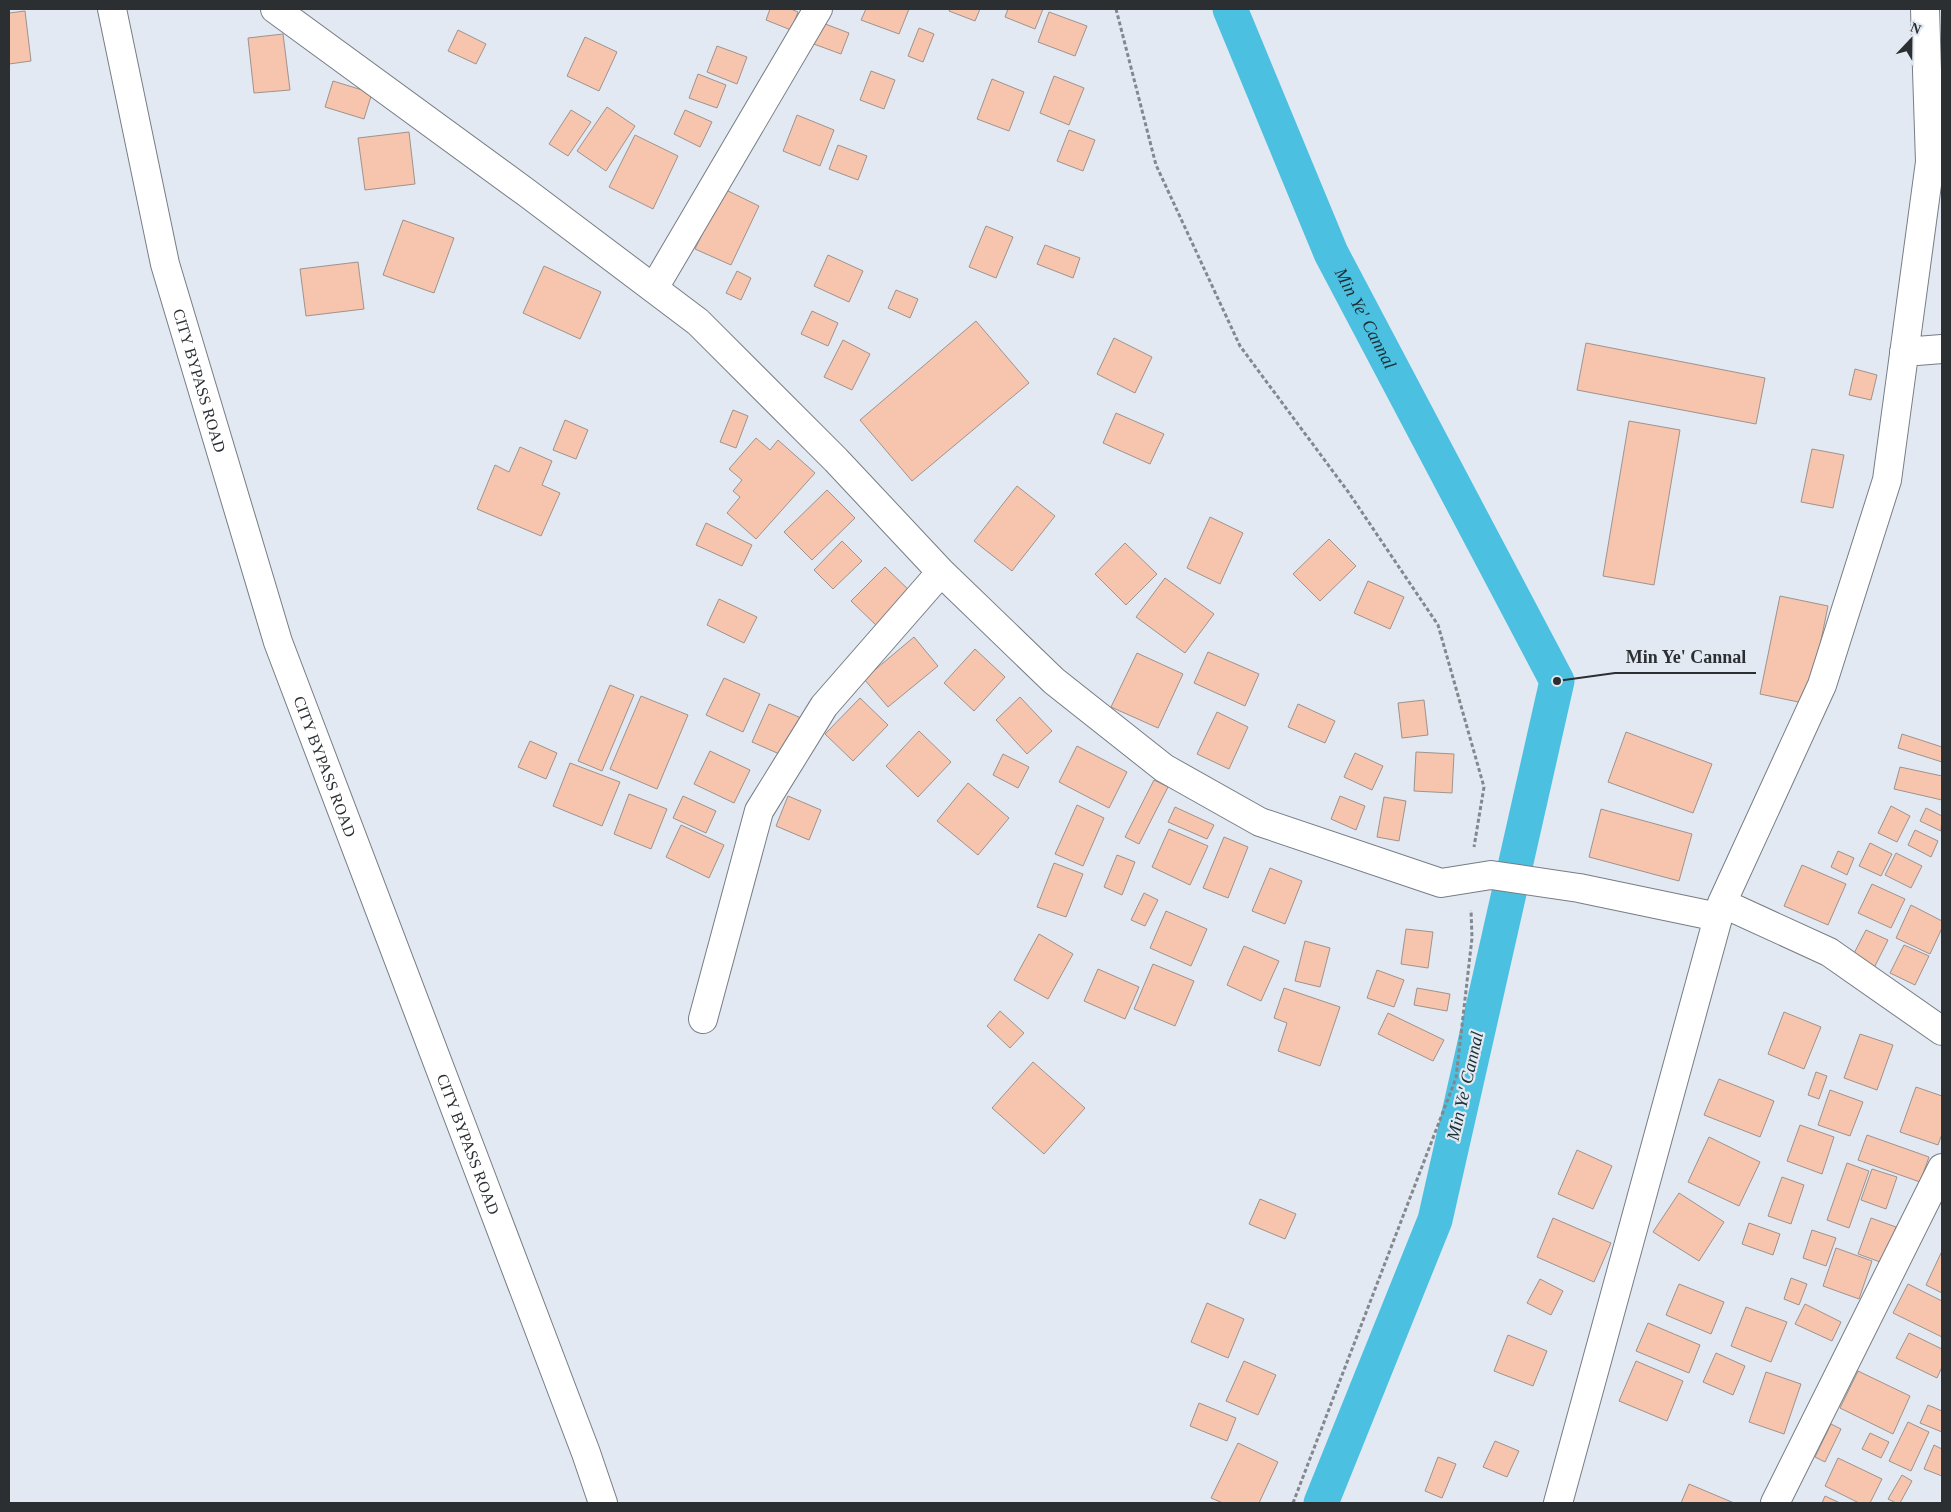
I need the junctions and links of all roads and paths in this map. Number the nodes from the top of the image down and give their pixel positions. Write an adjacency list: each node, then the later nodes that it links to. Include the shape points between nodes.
1 (112, 9): 15 (street, CITY BYPASS ROAD, via 165,264 278,642)
2 (275, 9): 6 (street)
3 (818, 9): 6 (street)
4 (1116, 9): 10 (path, via 1156,165 1240,346 1349,493 1438,625 1484,787)
5 (1925, 9): 8 (street, via 1930,162)
6 (654, 288): 9 (street, via 705,329 836,460)
7 (1942, 349): 8 (street)
8 (1904, 352): 11 (street, via 1887,480 1822,685)
9 (941, 572): 10 (street, via 1054,681 1164,768 1260,822 1441,883); 12 (street, via 824,706 759,811)
10 (1480, 877): 11 (street, via 1579,888); 16 (path, via 1456,1078)
11 (1720, 910): 13 (street, via 1829,952); 17 (street)
12 (703, 1019)
13 (1942, 1031)
14 (1942, 1168): 18 (street)
15 (603, 1503)
16 (1293, 1503)
17 (1558, 1503)
18 (1775, 1503)

